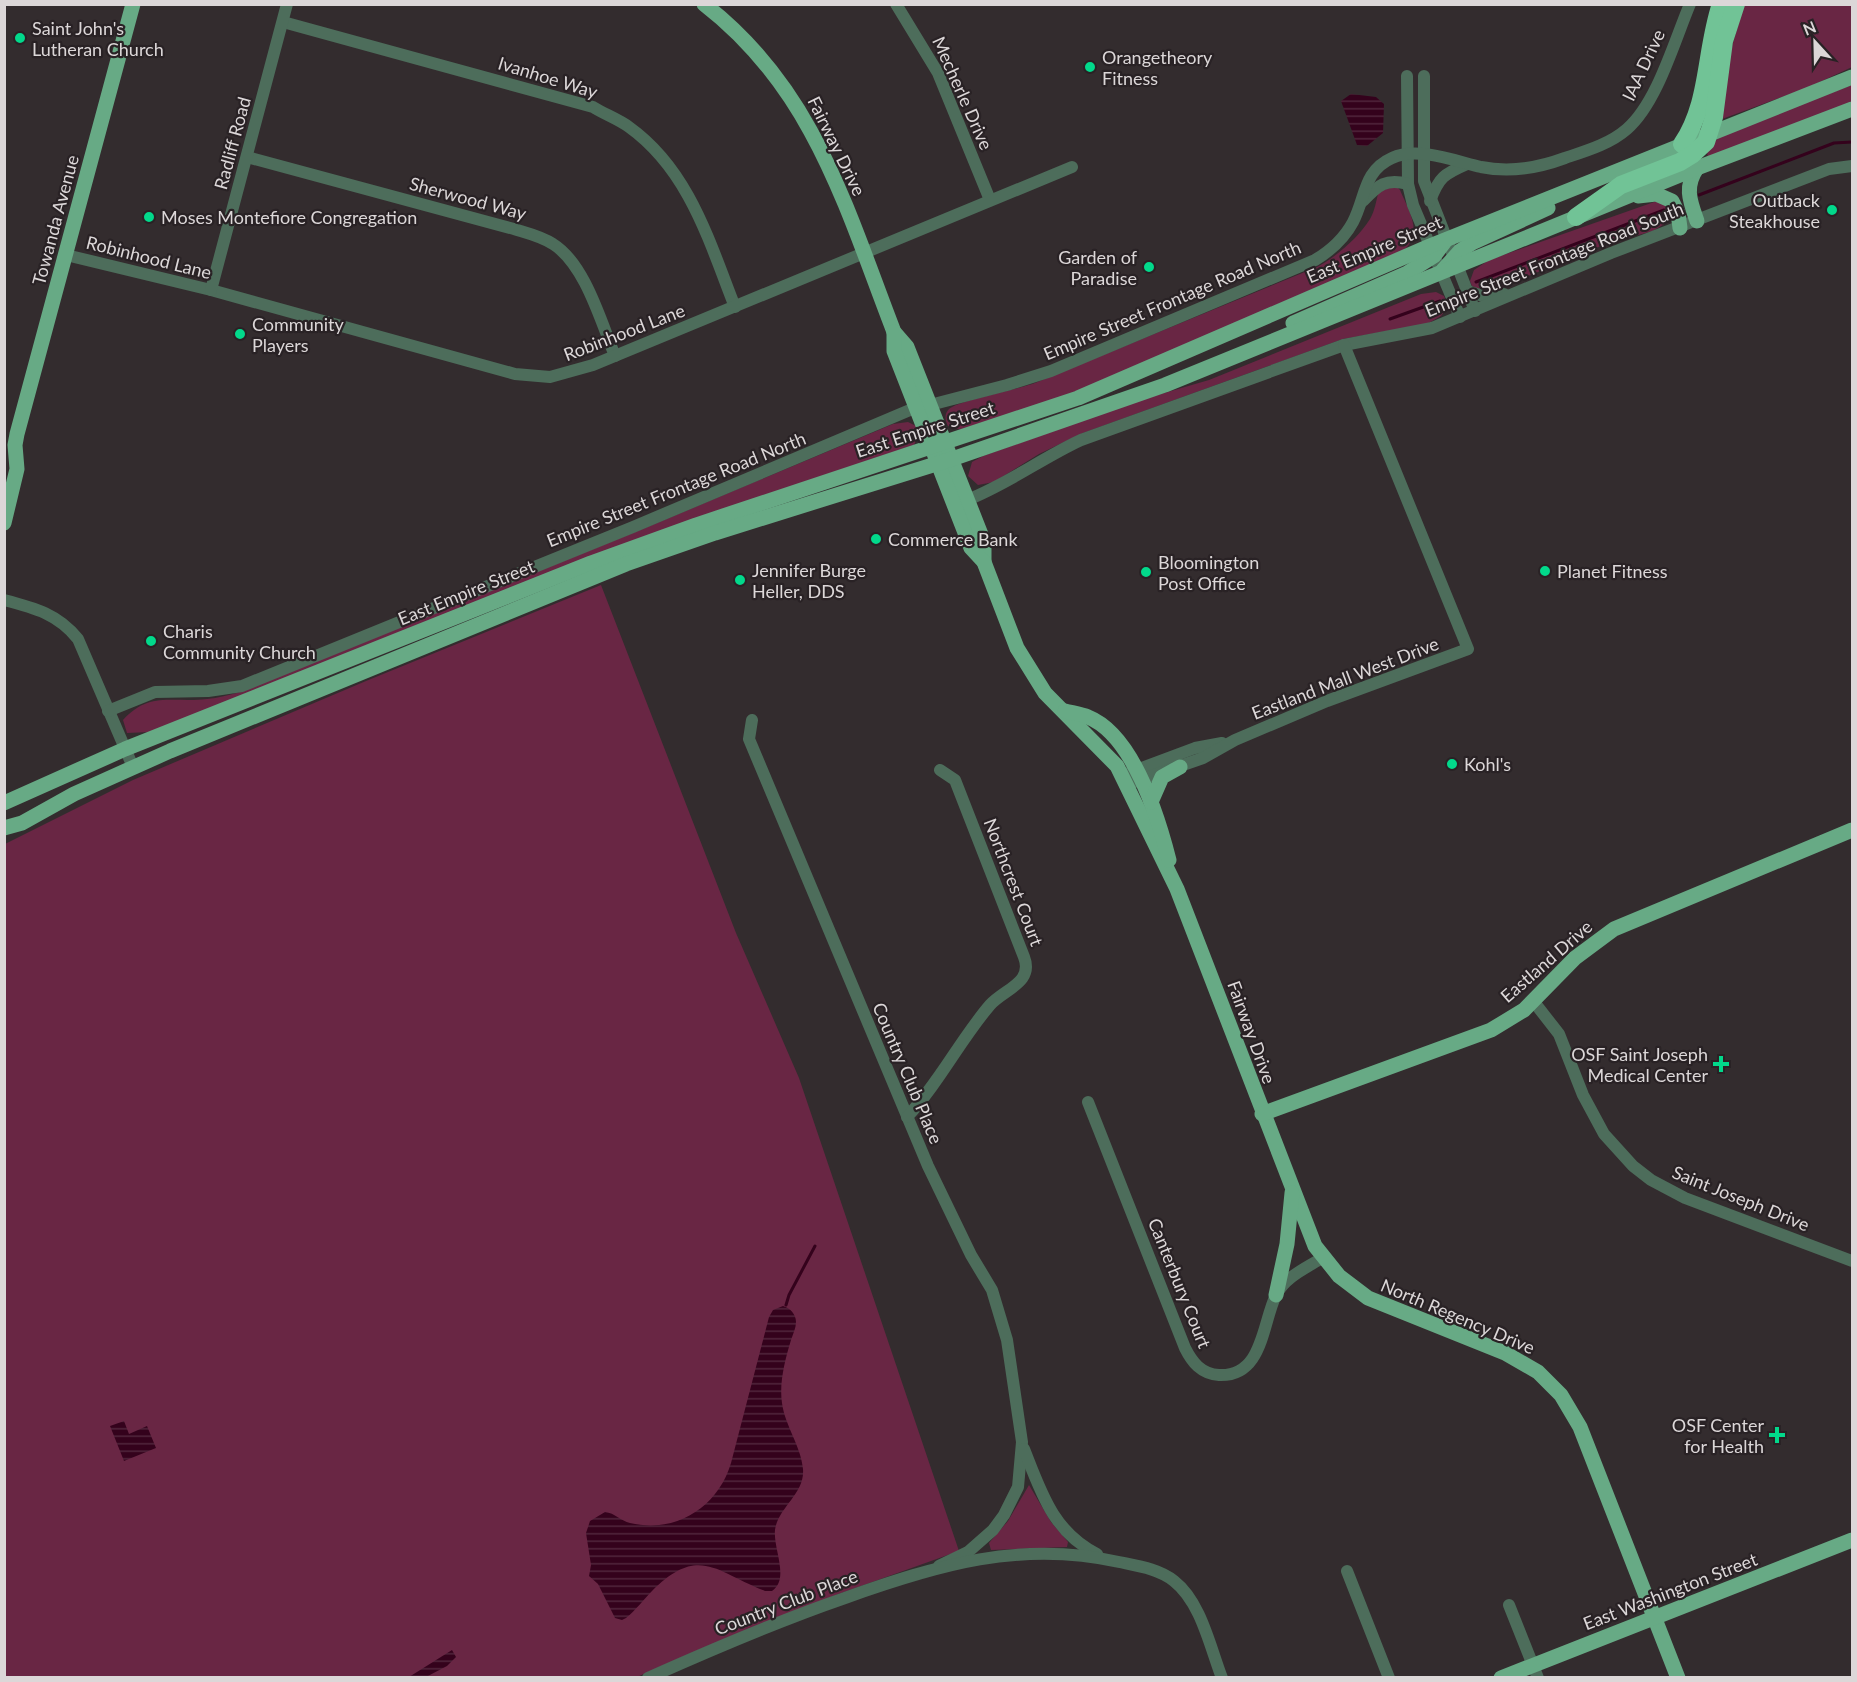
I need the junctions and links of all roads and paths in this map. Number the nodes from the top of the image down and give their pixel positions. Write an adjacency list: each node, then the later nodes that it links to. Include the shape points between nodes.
1 (132, 4): 35 (main road, Towanda Avenue)
2 (288, 4): 8 (street, Radliff Road)
3 (704, 4): 34 (main road, Fairway Drive, via 763,58 802,112)
4 (896, 4): 26 (street, Mecherle Drive, via 938,73)
5 (1690, 4): 14 (street, IAA Drive, via 1650,98 1634,122)
6 (1721, 4): 15 (highway, via 1710,44 1700,111)
7 (1736, 4): 13 (highway, via 1724,41)
8 (283, 22): 18 (street, Radliff Road); 41 (street, Ivanhoe Way, via 592,107 628,126 666,160 693,203)
9 (1407, 76): 16 (street)
10 (1424, 76): 17 (street)
11 (1852, 77): 13 (main road, East Empire Street)
12 (1852, 109): 22 (main road, East Empire Street)
13 (1710, 132): 15 (main road, East Empire Street); 29 (highway, via 1693,154 1622,185)
14 (1620, 134): 19 (street, Empire Street Frontage Road North, via 1570,156 1526,169 1491,169)
15 (1682, 144): 23 (main road, East Empire Street)
16 (1406, 155): 17 (street, Empire Street Frontage Road North); 24 (street); 28 (street, Empire Street Frontage Road North, via 1373,171)
17 (1424, 156): 19 (street, Empire Street Frontage Road North); 27 (street, via 1424,181)
18 (247, 157): 38 (street, Radliff Road); 46 (street, Sherwood Way, via 514,229 552,243 567,256 588,290)
19 (1468, 164): 27 (street, via 1448,172 1437,182)
20 (1852, 166): 30 (street, Empire Street Frontage Road South, via 1828,169)
21 (1072, 167): 26 (street, Robinhood Lane)
22 (1697, 168): 25 (main road, East Empire Street); 30 (main road, via 1689,187)
23 (1585, 183): 32 (main road, East Empire Street); 36 (main road, via 1575,195 1472,243)
24 (1408, 184): 28 (street, via 1388,181 1377,185); 33 (street)
25 (1621, 199): 29 (main road, East Empire Street); 31 (main road, via 1656,194 1669,198 1678,213)
26 (990, 200): 34 (street, Robinhood Lane)
27 (1430, 201): 32 (street)
28 (1360, 204): 47 (street, Empire Street Frontage Road North, via 1354,221 1340,239 1327,253 1303,266 1052,370)
29 (1576, 217): 36 (main road, East Empire Street)
30 (1697, 221): 31 (street, Empire Street Frontage Road South)
31 (1680, 228): 40 (street, Empire Street Frontage Road South)
32 (1446, 240): 33 (main road, East Empire Street); 36 (street)
33 (1432, 251): 37 (street); 45 (main road, via 1407,273 1265,336); 49 (main road, East Empire Street, via 1078,398)
34 (864, 252): 41 (street, Robinhood Lane); 47 (main road, Fairway Drive, via 894,332 894,351)
35 (66, 255): 38 (street, Robinhood Lane); 48 (main road, Towanda Avenue)
36 (1455, 262): 37 (main road, East Empire Street); 39 (street)
37 (1441, 272): 43 (street); 45 (main road, East Empire Street)
38 (211, 290): 46 (street, Robinhood Lane, via 521,375 561,375)
39 (1467, 291): 40 (street, via 1489,296); 42 (street)
40 (1512, 293): 42 (street, Empire Street Frontage Road South)
41 (735, 307): 46 (street, Robinhood Lane)
42 (1475, 311): 43 (street, Empire Street Frontage Road South)
43 (1460, 317): 44 (street, Empire Street Frontage Road South, via 1421,331)
44 (1344, 345): 52 (street, Empire Street Frontage Road South, via 1081,440 997,488); 58 (street, Eastland Mall West Drive, via 1468,649)
45 (1247, 354): 51 (main road, East Empire Street)
46 (615, 356)
47 (924, 406): 49 (main road, Fairway Drive); 56 (street, Empire Street Frontage Road North, via 242,686 208,692 155,692)
48 (15, 445): 50 (main road, Towanda Avenue); 53 (main road, Towanda Avenue, via 17,469)
49 (939, 446): 51 (main road, Fairway Drive); 59 (main road, East Empire Street, via 602,559)
50 (4, 459)
51 (944, 462): 52 (main road, Fairway Drive); 54 (main road, Fairway Drive, via 971,548); 60 (main road, East Empire Street, via 626,564)
52 (967, 500): 54 (main road, Fairway Drive, via 984,542)
53 (4, 523)
54 (984, 562): 63 (main road, Fairway Drive, via 1027,665 1045,693 1064,711 1089,717 1099,724 1123,748)
55 (4, 600): 56 (street, via 49,613 67,626 78,639)
56 (108, 711): 59 (street)
57 (752, 720): 72 (street, Country Club Place, via 749,739)
58 (1235, 740): 61 (street, Eastland Mall West Drive); 63 (street, Eastland Mall West Drive, via 1195,748)
59 (125, 749): 60 (street); 65 (main road, East Empire Street)
60 (133, 767): 66 (main road, East Empire Street)
61 (1180, 767): 63 (street, Eastland Mall West Drive); 64 (main road, via 1162,777)
62 (940, 770): 72 (street, Northcrest Court, via 955,780 1026,970 1021,982 989,1006 923,1101)
63 (1132, 777): 64 (main road, Fairway Drive); 68 (main road, Fairway Drive)
64 (1151, 802): 68 (main road, Fairway Drive)
65 (4, 803)
66 (4, 830)
67 (1852, 830): 69 (main road, Eastland Drive, via 1614,929 1575,958)
68 (1177, 889): 71 (main road, Fairway Drive)
69 (1534, 1002): 71 (main road, Eastland Drive, via 1484,1033); 75 (street, Saint Joseph Drive, via 1559,1034 1583,1095 1604,1134 1633,1166 1685,1198)
70 (1088, 1102): 76 (street, Canterbury Court, via 1194,1363 1205,1372 1219,1375 1250,1364)
71 (1262, 1114): 73 (main road, Fairway Drive)
72 (907, 1117): 77 (street, Country Club Place, via 1000,1312)
73 (1292, 1190): 74 (main road, North Regency Drive); 76 (main road, via 1287,1244)
74 (1322, 1258): 76 (street, Canterbury Court, via 1286,1282); 83 (main road, North Regency Drive, via 1368,1299 1505,1353 1525,1363 1561,1395 1580,1427)
75 (1852, 1261)
76 (1276, 1295)
77 (1022, 1442): 79 (street, Country Club Place, via 1042,1497 1056,1521 1073,1539); 80 (street, Country Club Place, via 1018,1487 1004,1515 981,1542)
78 (1852, 1540): 83 (main road, East Washington Street)
79 (1106, 1559): 80 (street, Country Club Place, via 1021,1554); 86 (street, Country Club Place, via 1154,1570 1178,1585 1192,1603)
80 (939, 1566): 85 (street, Country Club Place, via 826,1604)
81 (1347, 1571): 87 (street)
82 (1509, 1605): 84 (street)
83 (1654, 1618): 84 (main road, East Washington Street); 89 (main road, North Regency Drive)
84 (1535, 1671): 88 (main road, East Washington Street)
85 (648, 1677)
86 (1221, 1677)
87 (1389, 1677)
88 (1501, 1677)
89 (1678, 1677)

